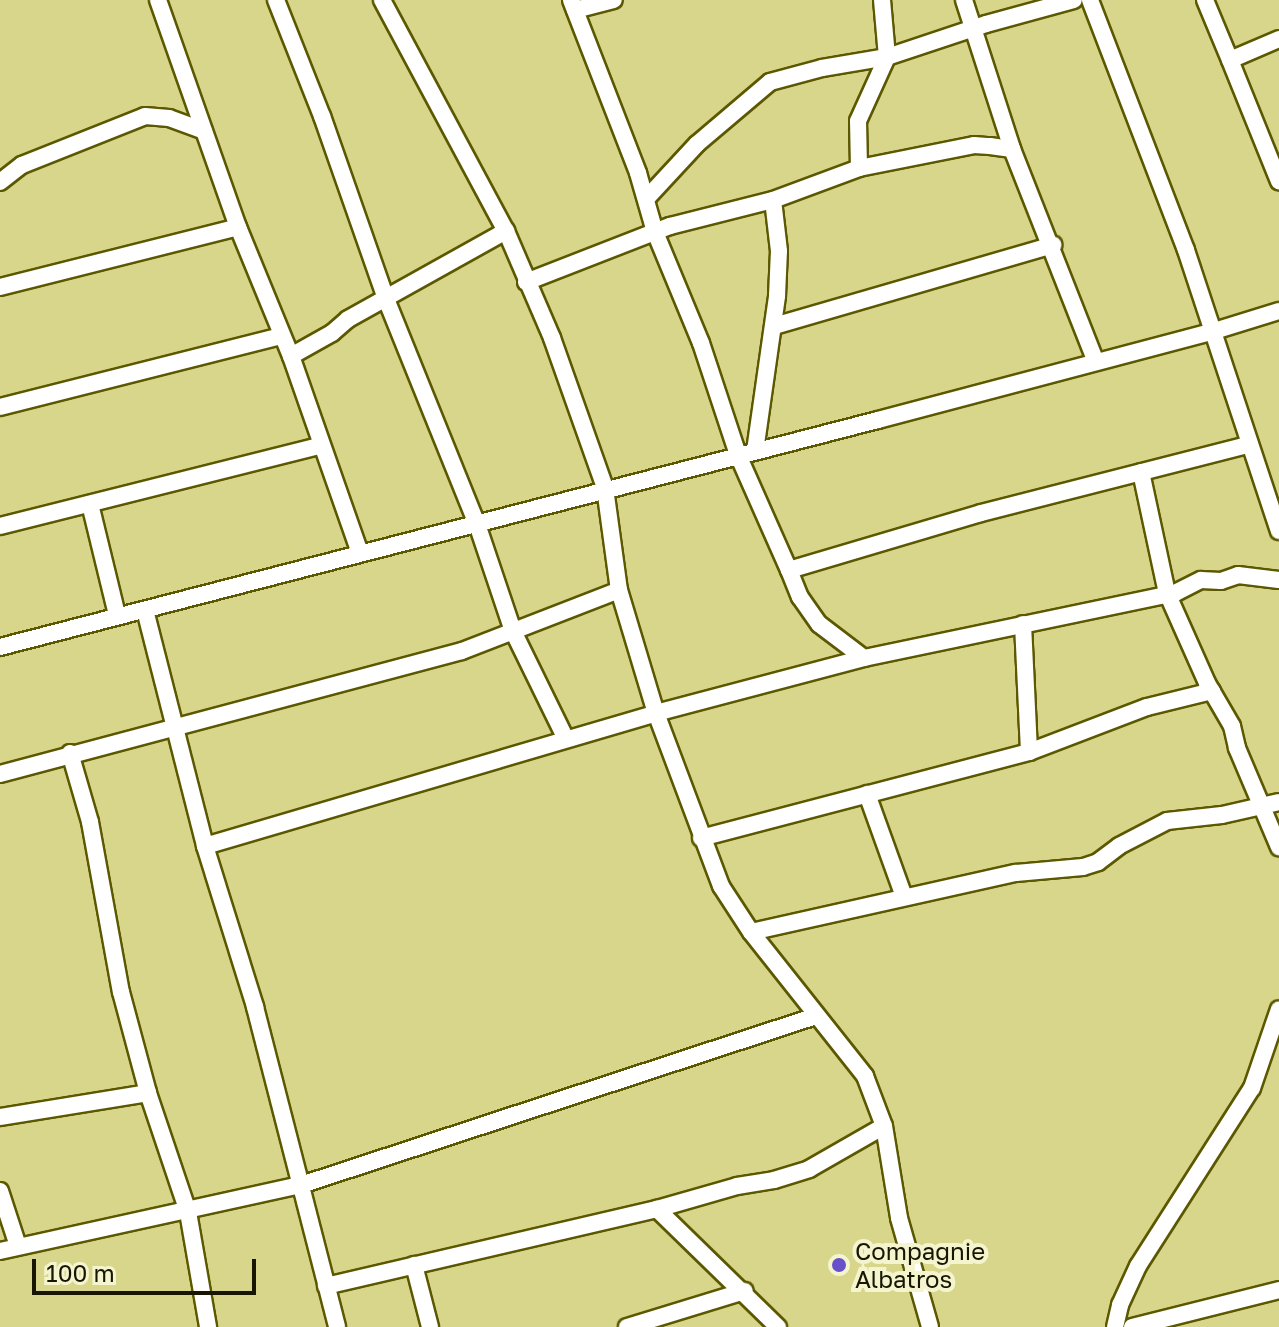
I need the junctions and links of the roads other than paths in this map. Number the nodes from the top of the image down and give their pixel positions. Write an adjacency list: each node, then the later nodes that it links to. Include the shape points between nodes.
1 (158, 0): 16 (street)
2 (276, 0): 29 (street)
3 (382, 0): 24 (street)
4 (614, 0): 11 (street)
5 (882, 0): 14 (street)
6 (964, 0): 12 (street)
7 (1074, 0): 10 (street)
8 (1090, 0): 34 (street, via 1186,250)
9 (1205, 0): 15 (street)
10 (1046, 4): 12 (street)
11 (573, 5): 21 (street)
12 (974, 28): 14 (street); 17 (street)
13 (1279, 39): 15 (street)
14 (887, 57): 18 (street, via 858,121); 21 (street, via 770,82 697,144)
15 (1230, 60): 19 (street)
16 (204, 131): 20 (street, via 145,116 22,165); 23 (street)
17 (1012, 149): 18 (street, via 974,145); 26 (street)
18 (859, 168): 22 (street)
19 (1279, 181)
20 (0, 182)
21 (646, 199): 25 (street)
22 (773, 200): 25 (street); 33 (street, via 779,251)
23 (238, 227): 28 (street); 35 (street)
24 (506, 231): 27 (street); 29 (street)
25 (655, 232): 27 (street); 42 (street, via 701,343)
26 (1053, 245): 33 (street); 37 (street)
27 (526, 282): 44 (street, via 552,338)
28 (0, 287)
29 (386, 299): 36 (street); 46 (street)
30 (1279, 311): 31 (street)
31 (1255, 319): 32 (street); 34 (street)
32 (1279, 323)
33 (774, 326): 41 (street)
34 (1211, 332): 37 (street); 39 (street)
35 (280, 336): 36 (street); 38 (street)
36 (291, 356): 40 (street)
37 (1095, 360): 41 (street)
38 (0, 407)
39 (1248, 445): 43 (street); 48 (street)
40 (319, 446): 45 (street); 49 (street)
41 (755, 451): 42 (street)
42 (738, 455): 44 (street); 50 (street)
43 (1141, 472): 50 (street); 53 (street)
44 (605, 488): 46 (street); 52 (street)
45 (90, 504): 47 (street); 55 (street)
46 (477, 524): 49 (street); 57 (street)
47 (0, 526)
48 (1279, 531)
49 (360, 553): 54 (street)
50 (789, 570): 59 (street, via 819,624)
51 (1279, 580): 53 (street, via 1238,575 1201,580)
52 (619, 590): 57 (street); 61 (street)
53 (1167, 593): 56 (street); 60 (street)
54 (145, 610): 55 (street); 62 (street)
55 (117, 615): 58 (street)
56 (1023, 624): 59 (street); 64 (street)
57 (513, 631): 62 (street, via 448,655); 63 (street)
58 (0, 647)
59 (864, 658): 61 (street)
60 (1212, 691): 64 (street, via 1147,707); 69 (street, via 1232,726)
61 (656, 713): 63 (street); 70 (street)
62 (177, 728): 65 (street); 71 (street)
63 (566, 739): 71 (street)
64 (1029, 752): 67 (street)
65 (70, 753): 66 (street); 77 (street, via 90,822 121,992)
66 (0, 774)
67 (867, 794): 70 (street); 73 (street)
68 (1279, 802): 69 (street)
69 (1261, 808): 72 (street); 73 (street, via 1167,821 1083,867 1016,873)
70 (701, 838): 74 (street, via 721,886)
71 (205, 846): 80 (street, via 255,1007)
72 (1279, 847)
73 (904, 897): 74 (street)
74 (751, 932): 76 (street)
75 (1279, 1009): 96 (street, via 1252,1088 1138,1266)
76 (816, 1016): 79 (street, via 865,1076); 80 (street)
77 (148, 1093): 78 (street); 83 (street)
78 (0, 1117)
79 (884, 1126): 82 (street, via 809,1169); 95 (street, via 899,1218)
80 (301, 1185): 83 (street); 87 (street)
81 (0, 1191): 84 (street)
82 (657, 1209): 86 (street); 89 (street)
83 (188, 1212): 84 (street); 90 (street)
84 (18, 1246): 85 (street)
85 (0, 1251)
86 (414, 1265): 87 (street); 92 (street)
87 (326, 1286): 91 (street)
88 (1279, 1290): 97 (street)
89 (745, 1291): 93 (street); 94 (street)
90 (203, 1326)
91 (337, 1327)
92 (430, 1327)
93 (627, 1327)
94 (778, 1327)
95 (930, 1327)
96 (1115, 1327)
97 (1132, 1327)

